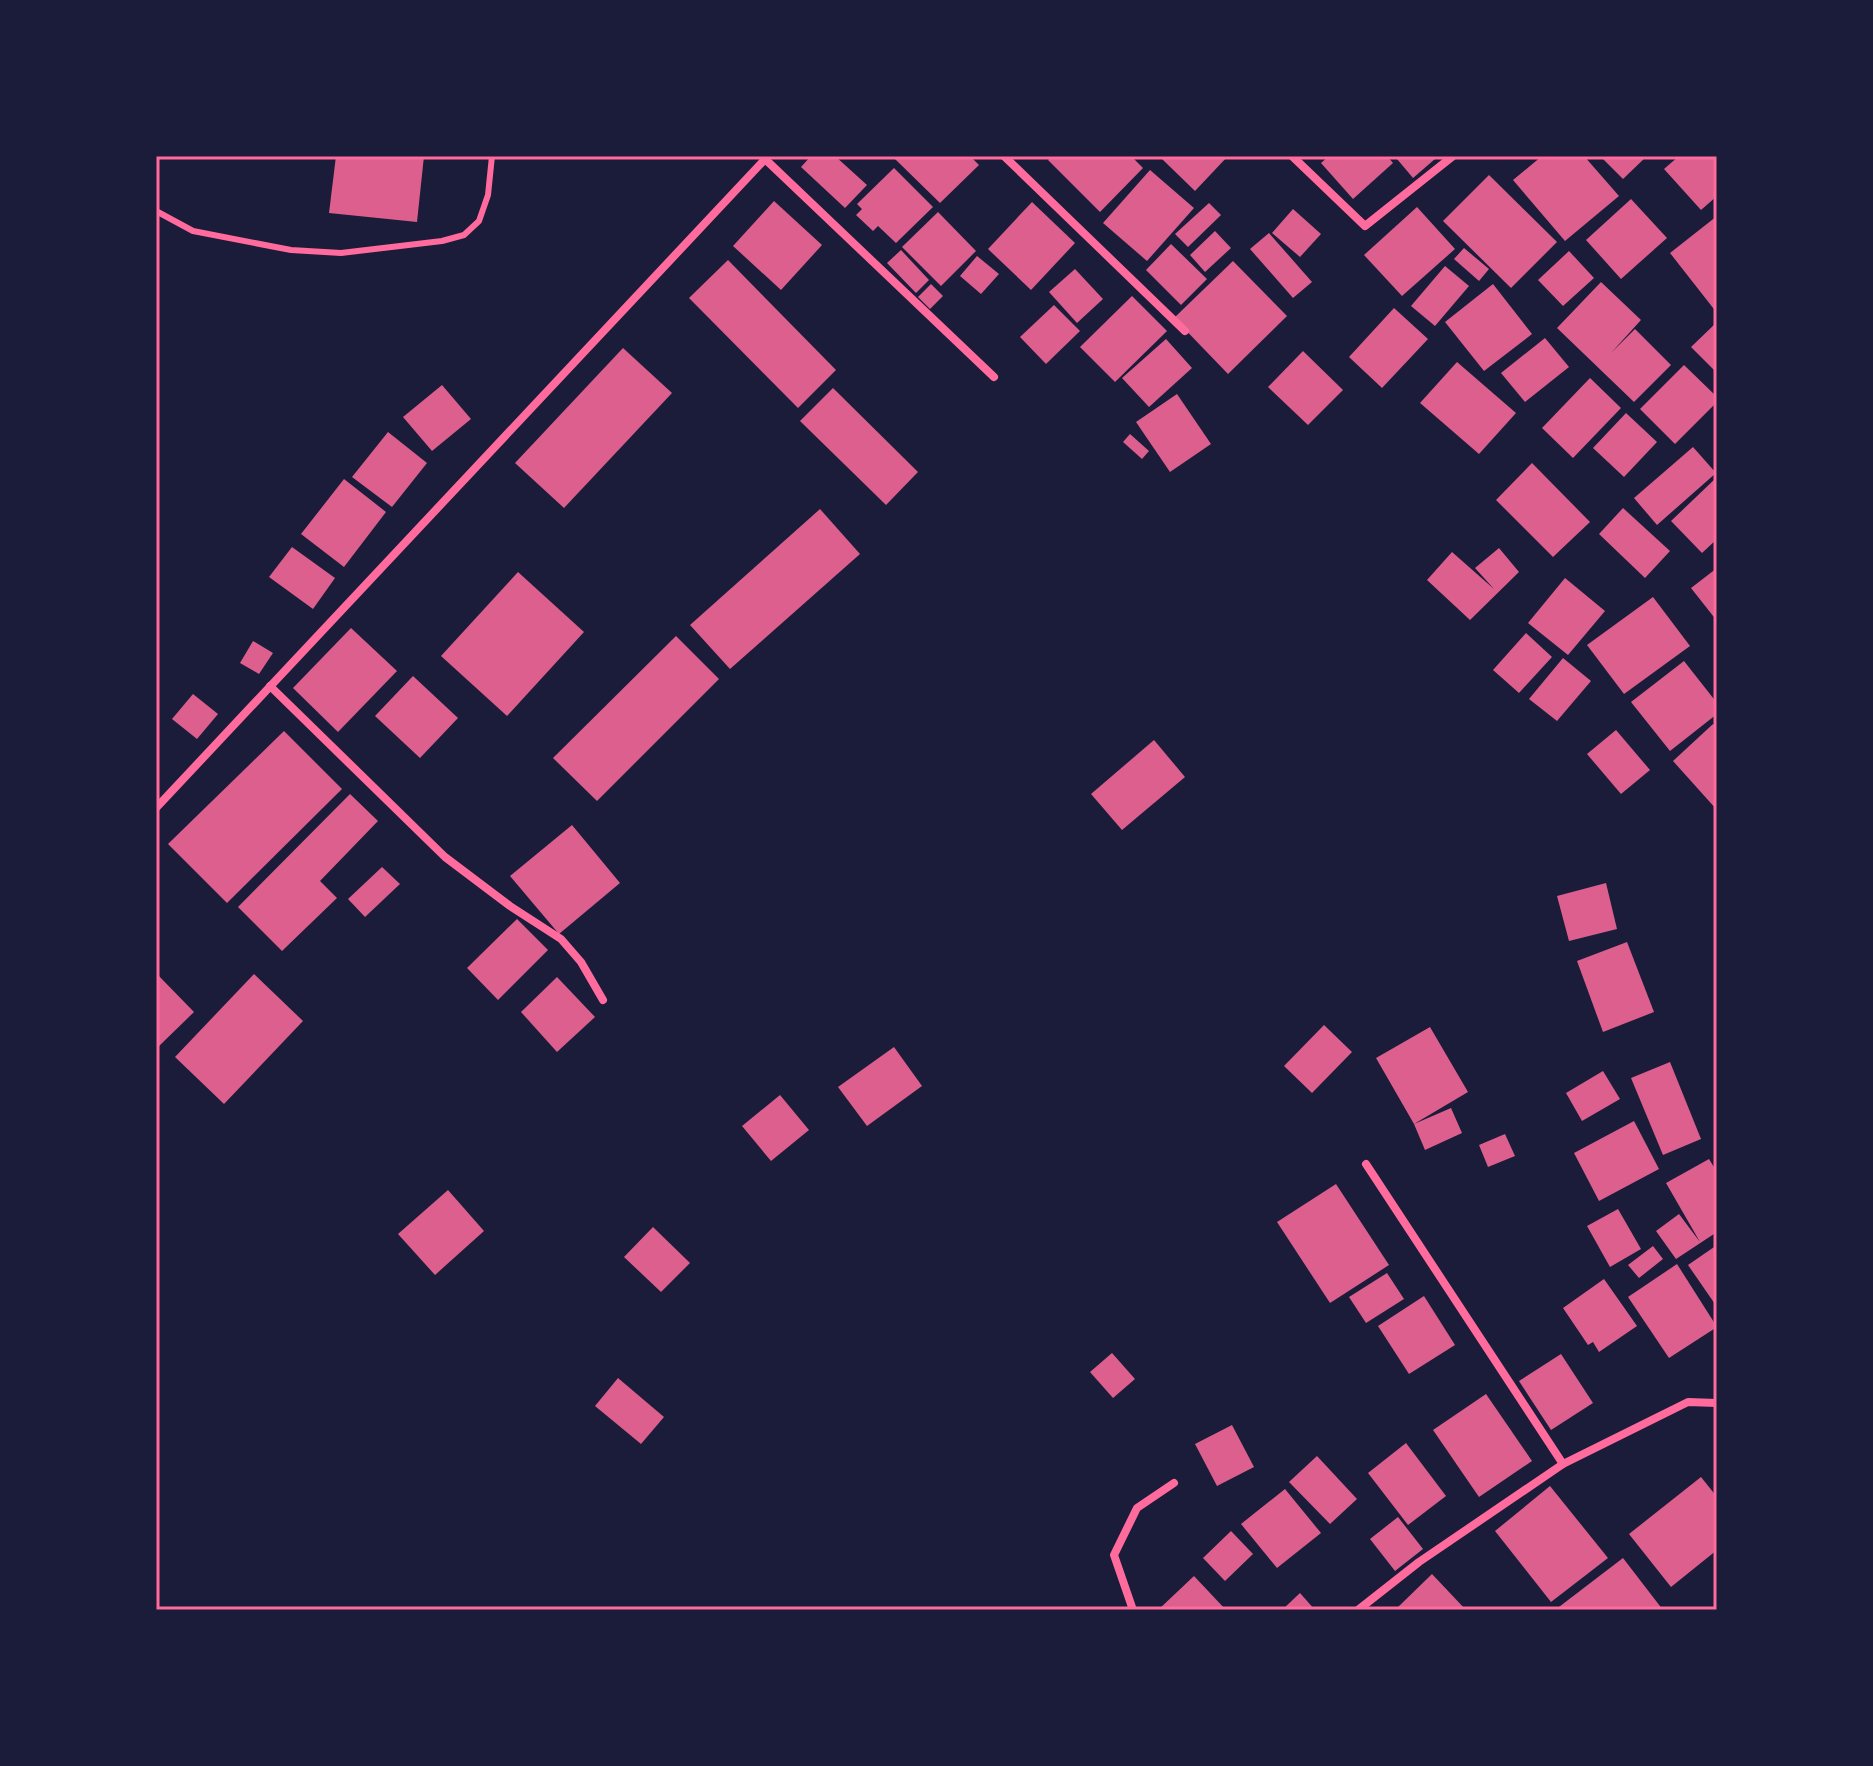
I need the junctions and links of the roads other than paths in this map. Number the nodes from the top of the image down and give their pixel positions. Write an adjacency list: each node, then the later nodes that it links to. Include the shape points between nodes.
1 (492, 156): 6 (lane, via 479,221 464,235 442,241 341,253 291,250 193,231)
2 (1004, 156): 7 (street)
3 (1292, 156): 4 (street, via 1365,226)
4 (1453, 156)
5 (767, 158): 8 (street); 9 (street)
6 (156, 211)
7 (1185, 331)
8 (994, 377)
9 (270, 686): 10 (street); 11 (street, via 445,857 561,939)
10 (156, 808)
11 (603, 1000)
12 (1366, 1164): 14 (street)
13 (1717, 1403): 14 (street, via 1688,1402)
14 (1563, 1464): 17 (street)
15 (1174, 1483): 16 (street, via 1137,1508 1114,1555)
16 (1133, 1610)
17 (1358, 1610)

